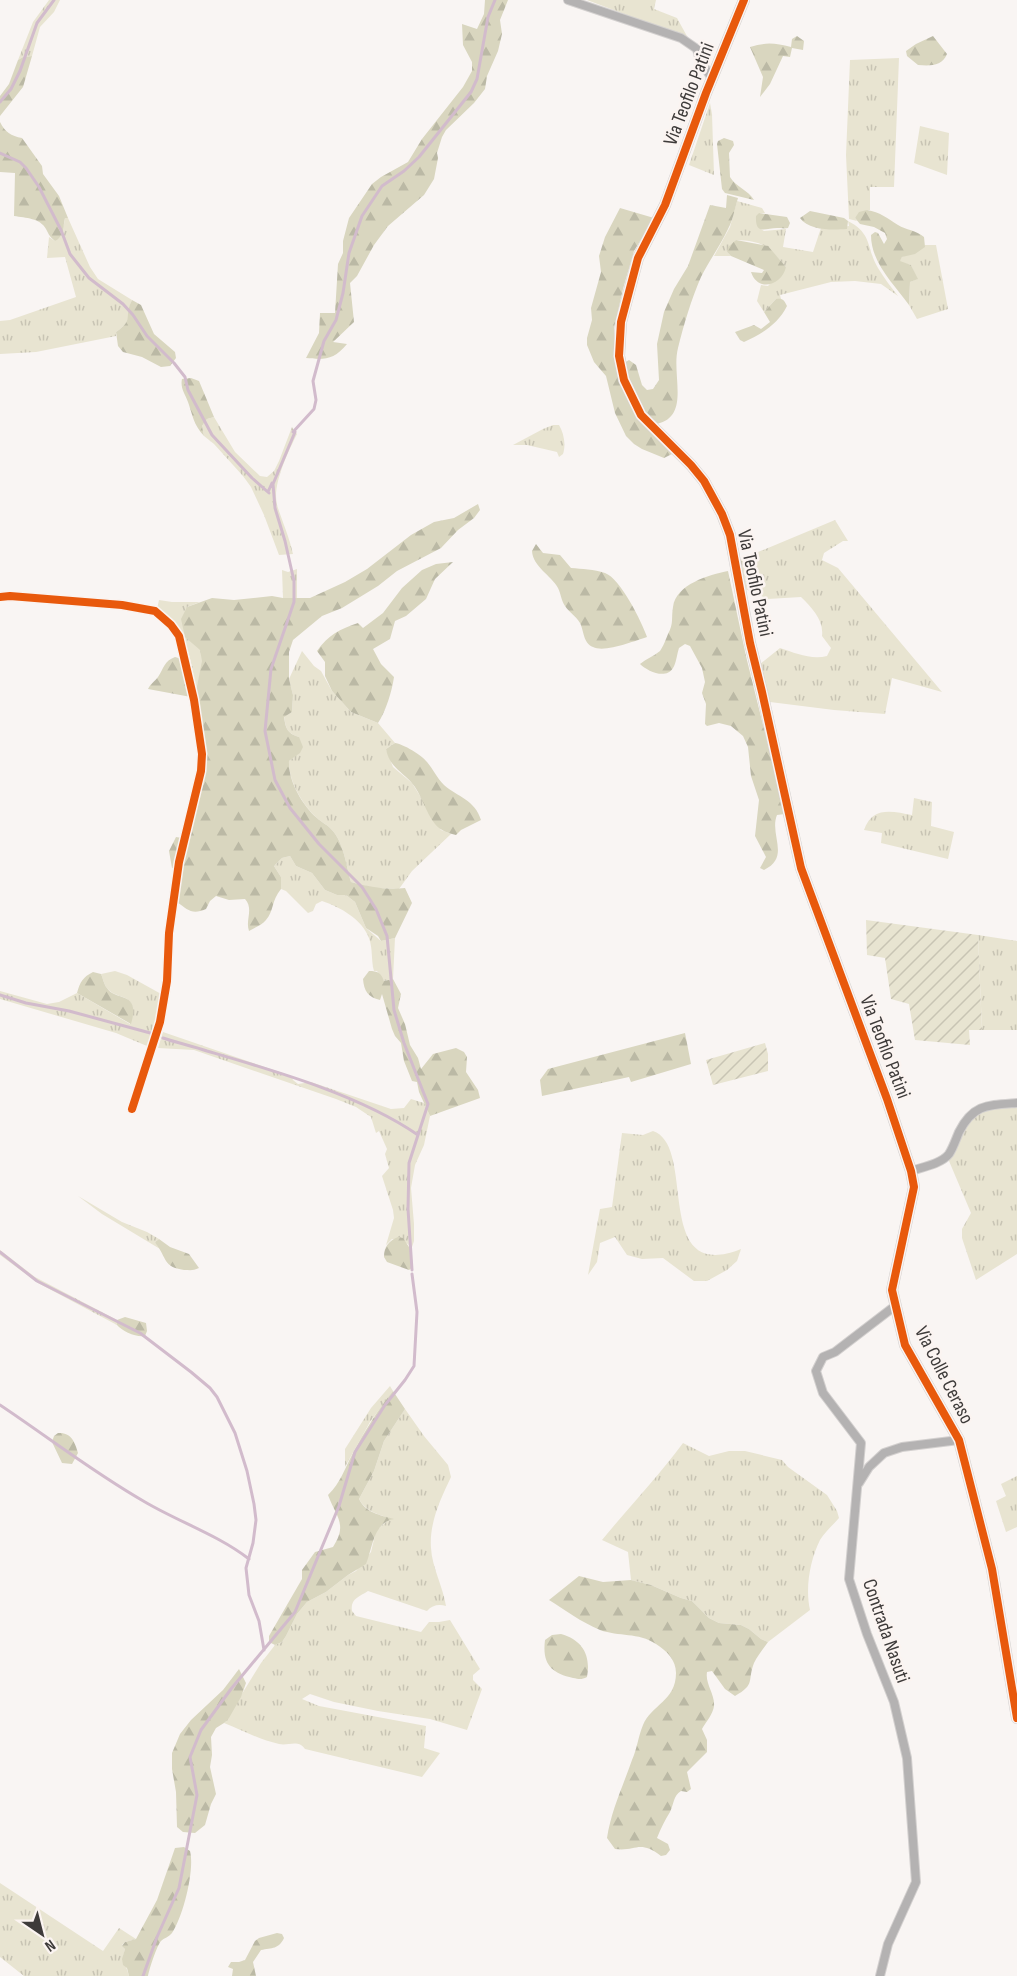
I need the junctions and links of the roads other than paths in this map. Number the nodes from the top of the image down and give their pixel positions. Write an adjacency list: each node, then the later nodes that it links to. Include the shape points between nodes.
1 (568, 0): 3 (street, via 681,38 697,48 700,61)
2 (744, 0): 3 (street, Via Teofilo Patini)
3 (712, 78): 7 (street, Via Teofilo Patini, via 665,205 638,258 621,322 619,356 624,380 641,415 704,481 730,535 801,868)
4 (0, 597): 6 (street, via 155,610 179,636 194,699 201,771 179,862 160,1022)
5 (1017, 1103): 7 (street, via 982,1106 961,1128 948,1155)
6 (132, 1109)
7 (911, 1171): 8 (street, Via Teofilo Patini)
8 (914, 1187): 9 (street, Via Colle Ceraso, via 892,1290)
9 (895, 1306): 10 (street, Via Colle Ceraso, via 905,1345); 11 (street, Contrada Nasuti, via 823,1357 816,1371 823,1393 861,1443)
10 (959, 1440): 11 (street, via 884,1453); 12 (street, Via Colle Ceraso, via 992,1569)
11 (858, 1484): 13 (street, Contrada Nasuti, via 849,1579 894,1702 907,1758 916,1882 888,1944)
12 (1017, 1718)
13 (880, 1976)

